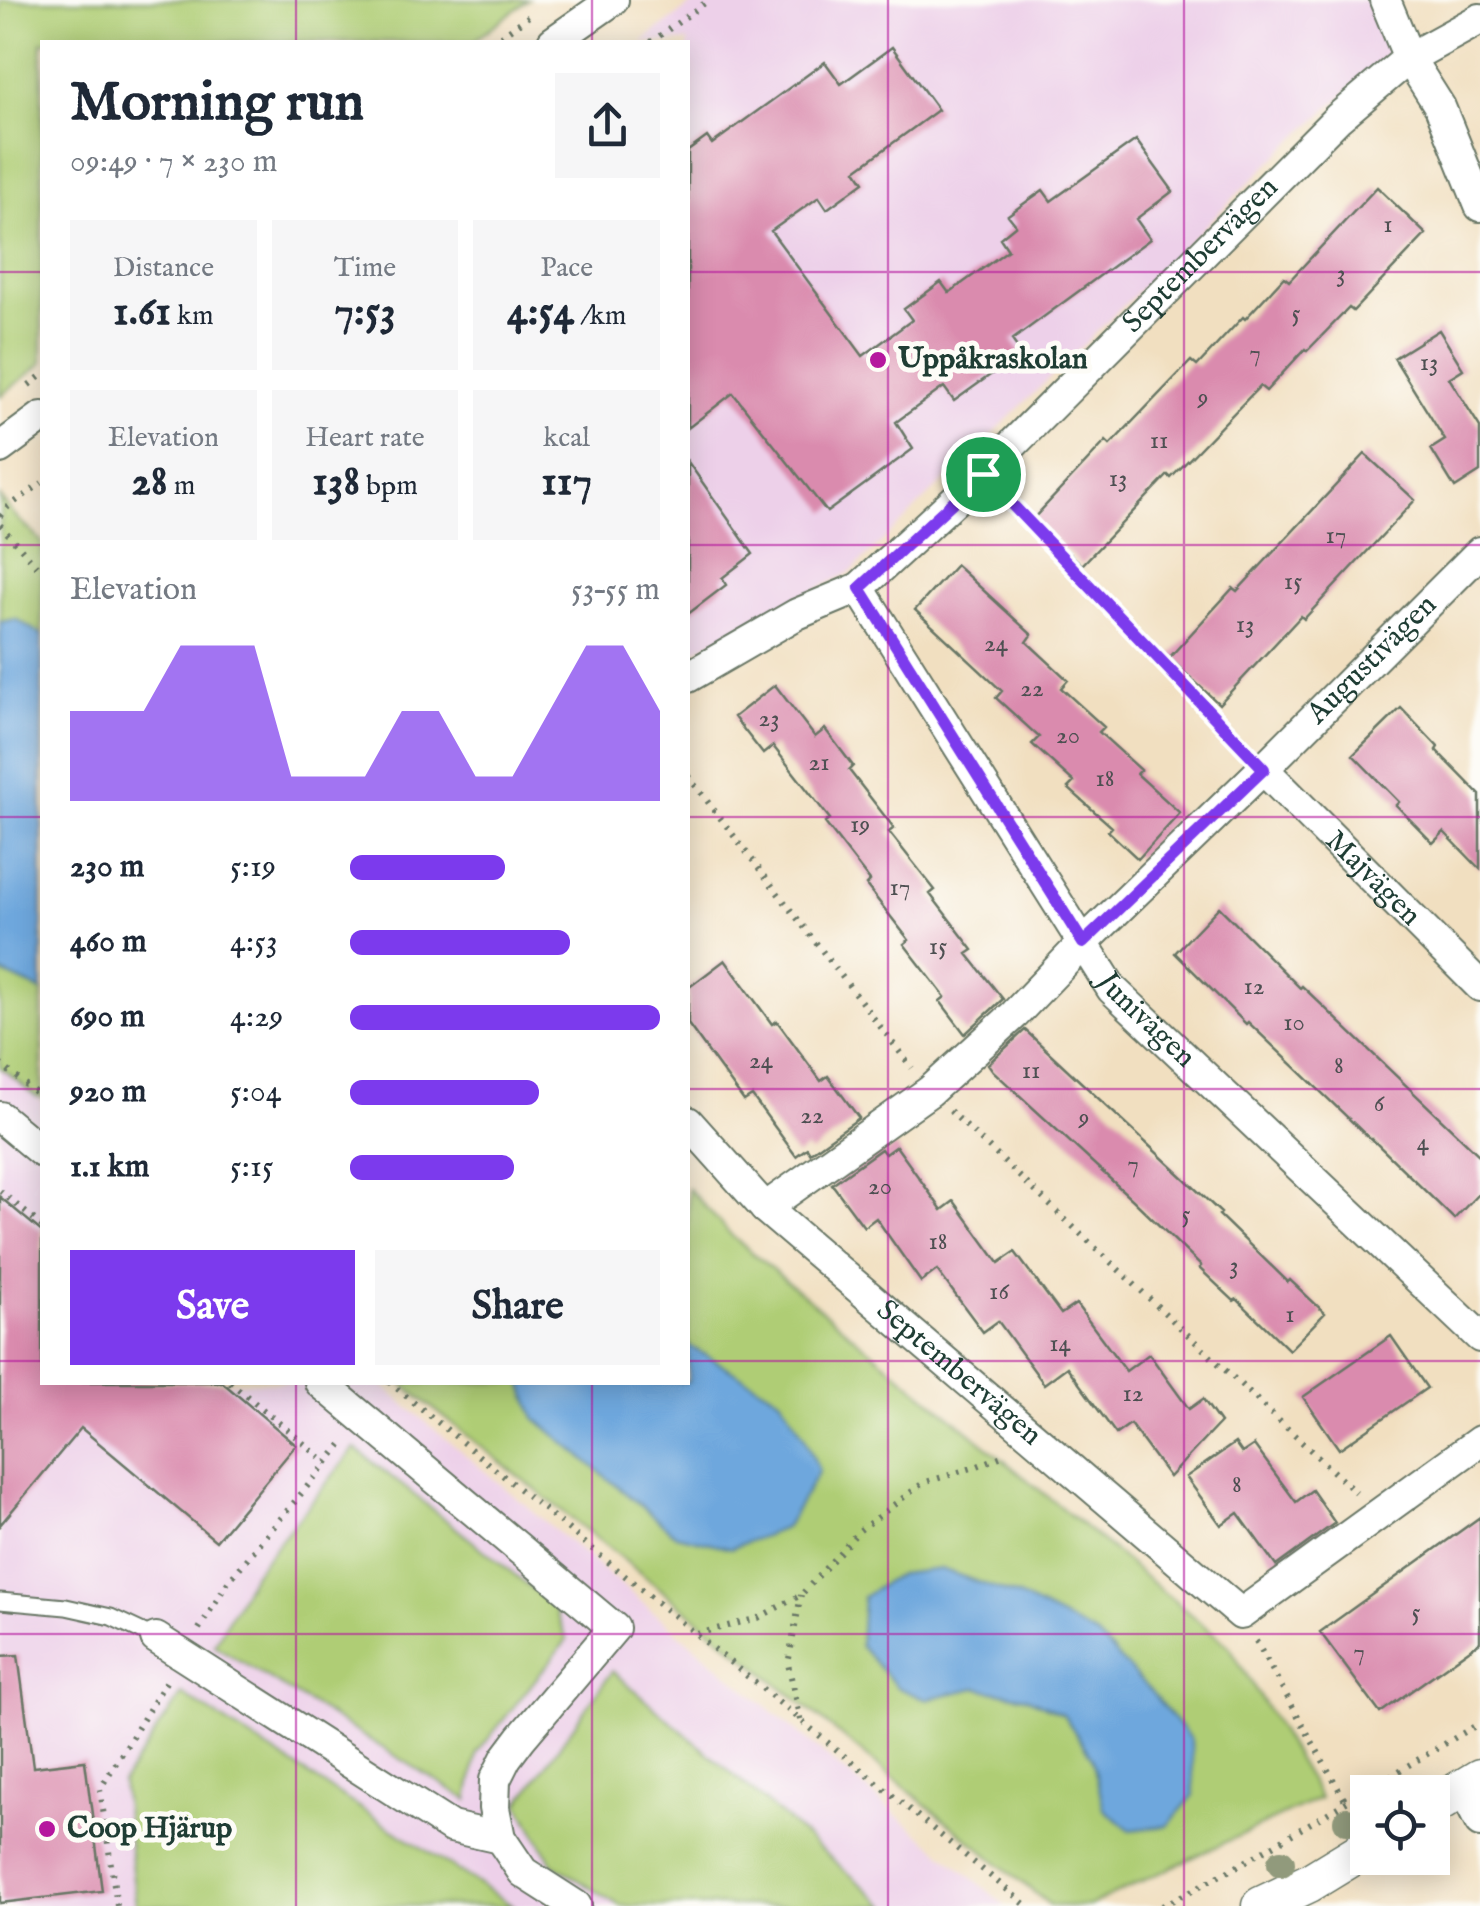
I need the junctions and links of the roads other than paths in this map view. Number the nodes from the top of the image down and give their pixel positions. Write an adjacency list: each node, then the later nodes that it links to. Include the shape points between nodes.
1 (613, 0): 4 (street)
2 (1385, 0): 5 (street)
3 (1480, 19): 5 (street, Septembervägen)
4 (556, 40)
5 (1409, 58): 6 (street, via 1440,107); 10 (street, Septembervägen, via 1285,169 983,474)
6 (1480, 206)
7 (40, 418): 8 (street)
8 (0, 448)
9 (1480, 552): 12 (street, Augustivägen)
10 (860, 588): 11 (street, Septembervägen, via 797,614); 13 (street, Junivägen)
11 (690, 677)
12 (1264, 769): 13 (street, Augustivägen); 14 (street, Majvägen)
13 (1083, 943): 18 (street, Augustivägen, via 930,1092); 19 (street, Junivägen, via 1112,989)
14 (1480, 986)
15 (0, 1117): 17 (street)
16 (690, 1124): 18 (street, Septembervägen)
17 (40, 1150)
18 (765, 1208): 21 (street, Septembervägen, via 1241,1614)
19 (1480, 1336)
20 (324, 1385): 24 (street, via 614,1628 506,1758 495,1780)
21 (1480, 1441)
22 (0, 1601): 23 (lane, via 111,1617)
23 (156, 1638): 24 (street, via 451,1827)
24 (500, 1838): 26 (street, via 523,1872)
25 (1350, 1858): 27 (street)
26 (576, 1906)
27 (1262, 1906)

